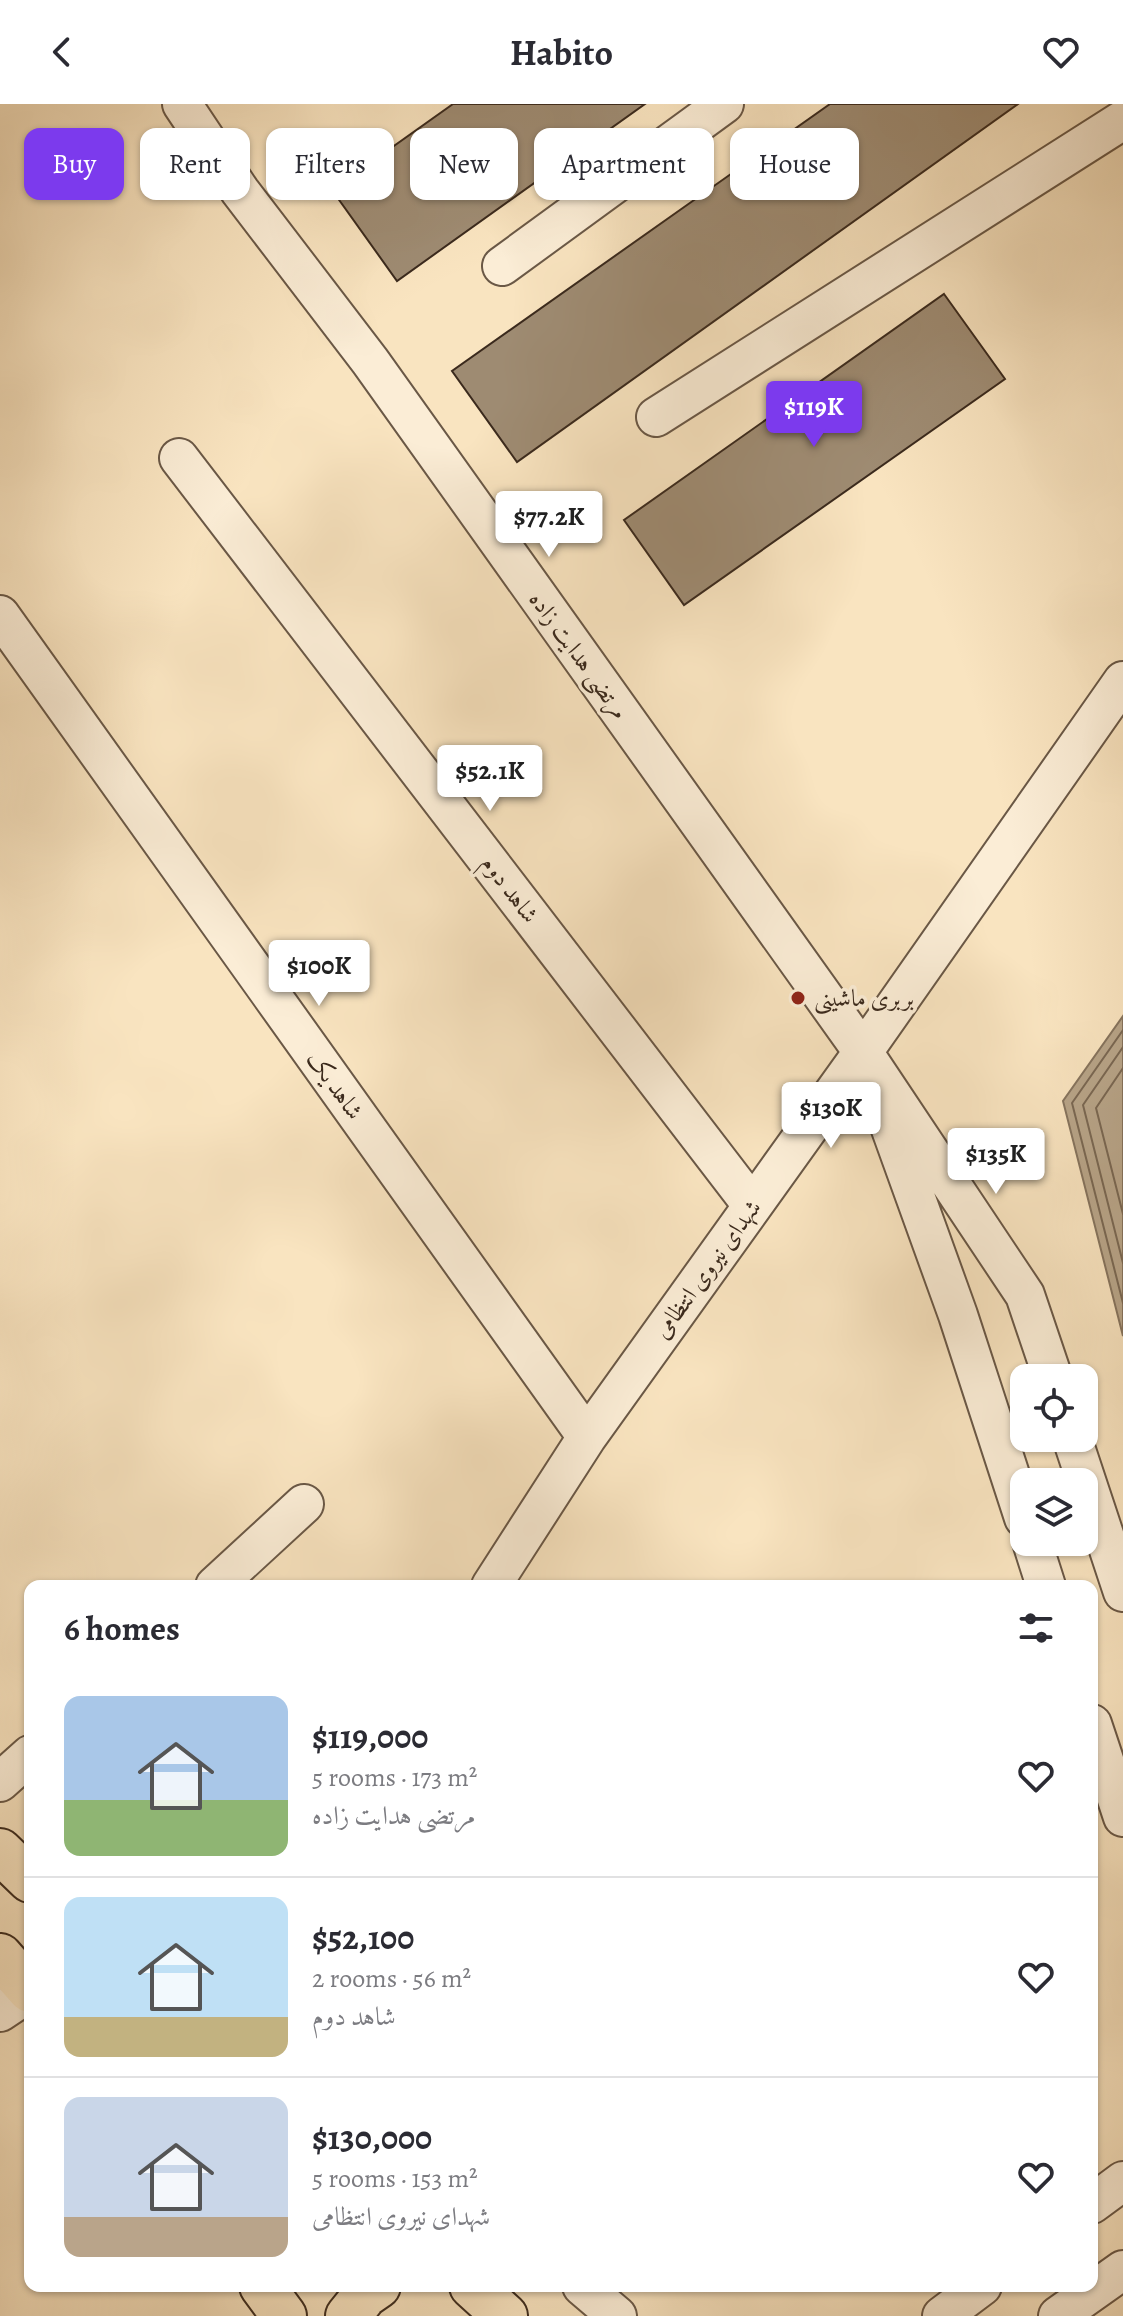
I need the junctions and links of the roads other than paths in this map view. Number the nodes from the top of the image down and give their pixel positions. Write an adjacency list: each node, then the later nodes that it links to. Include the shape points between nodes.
1 (182, 104): 9 (street, مرتضی هدایت زاده)
2 (724, 104): 4 (street)
3 (1123, 120): 5 (street)
4 (502, 266)
5 (656, 417)
6 (179, 458): 10 (street, شاهد دوم)
7 (0, 615): 12 (street, شاهد یک)
8 (1123, 681): 9 (street, شهدای نیروی انتظامی)
9 (863, 1052): 10 (street, شهدای نیروی انتظامی); 11 (street, via 1025,1295); 14 (street)
10 (752, 1205): 12 (street, شهدای نیروی انتظامی)
11 (1048, 1364)
12 (587, 1437): 18 (street, شهدای نیروی انتظامی)
13 (1077, 1452): 20 (street)
14 (1010, 1475)
15 (304, 1504): 17 (street)
16 (1036, 1556): 19 (street)
17 (222, 1580)
18 (495, 1580)
19 (1044, 1580)
20 (1123, 1592)
21 (1098, 1742): 24 (street)
22 (24, 1760): 23 (street)
23 (0, 1782)
24 (1123, 1817)
25 (0, 1851): 26 (highway)
26 (24, 1874)
27 (0, 1956): 28 (highway)
28 (24, 1984)
29 (24, 1995): 30 (street)
30 (0, 2012)
31 (1123, 2181): 32 (street)
32 (1098, 2200)
33 (1123, 2270): 34 (street)
34 (1098, 2288)
35 (266, 2292): 40 (highway)
36 (369, 2292): 41 (highway)
37 (589, 2292): 42 (street)
38 (974, 2292): 43 (street)
39 (1092, 2292): 44 (street)
40 (284, 2316)
41 (348, 2316)
42 (617, 2316)
43 (942, 2316)
44 (1058, 2316)

